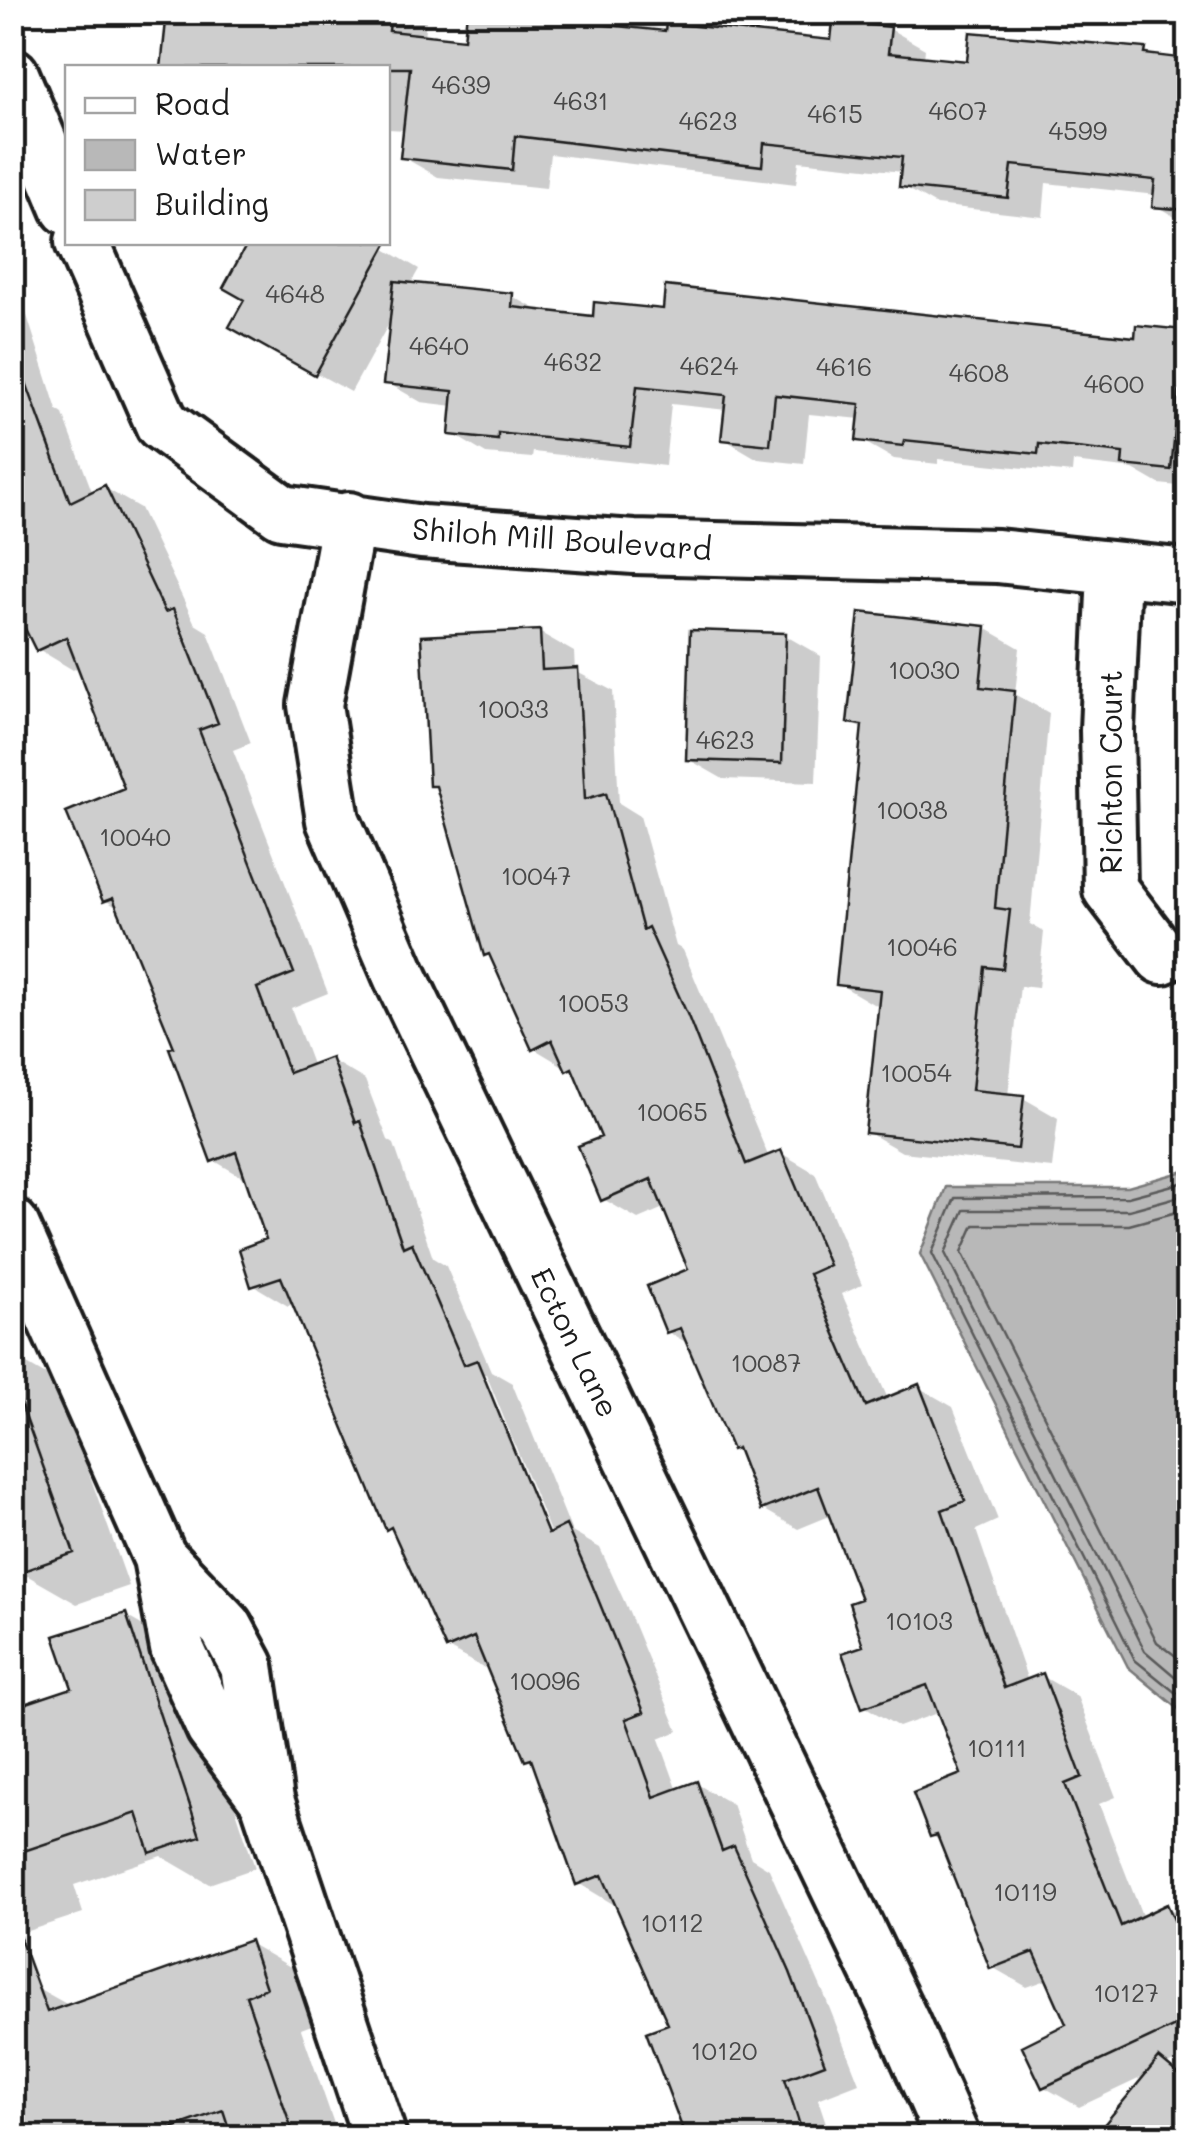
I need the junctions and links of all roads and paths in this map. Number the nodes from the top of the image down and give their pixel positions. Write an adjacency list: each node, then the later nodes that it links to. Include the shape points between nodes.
1 (12, 75): 2 (street)
2 (65, 201)
3 (83, 245): 4 (street, Shiloh Mill Boulevard, via 162,424 282,512)
4 (349, 519): 5 (street, Shiloh Mill Boulevard, via 422,532 615,545 997,556); 10 (street, Ecton Lane, via 315,705 333,820 400,976)
5 (1114, 570): 6 (street, Shiloh Mill Boulevard); 7 (street, Richton Court, via 1110,889)
6 (1188, 576)
7 (1162, 957)
8 (12, 1225): 9 (street, via 160,1558 177,1648 212,1728 267,1800)
9 (380, 2138)
10 (953, 2138)

